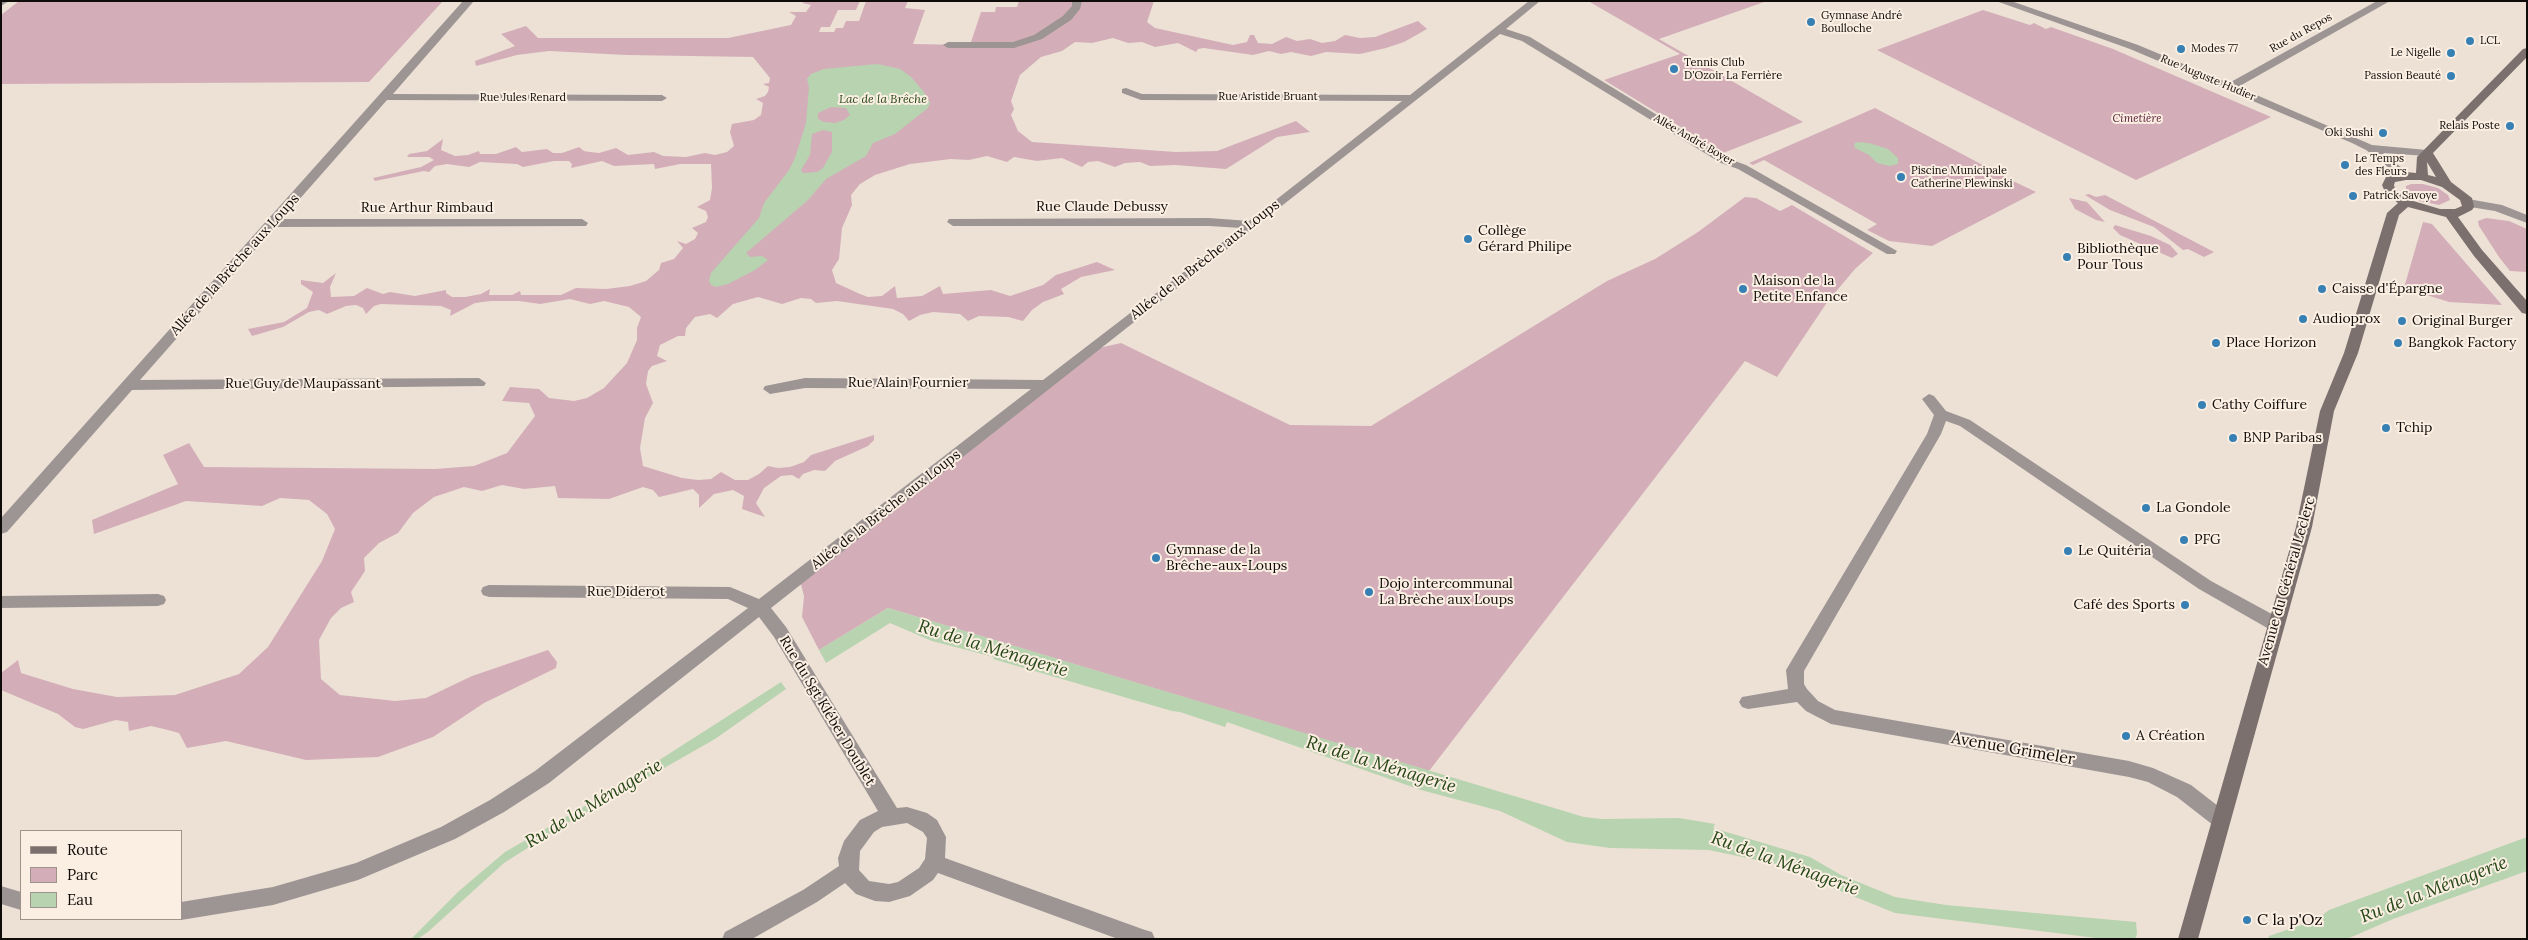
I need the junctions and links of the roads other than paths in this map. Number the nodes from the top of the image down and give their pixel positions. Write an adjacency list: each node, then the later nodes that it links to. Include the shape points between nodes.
1 (468, 1): 11 (street, Allée de la Brèche aux Loups)
2 (1077, 1): 7 (street, via 1077,7 1067,18 1038,37 1014,45)
3 (1535, 1): 6 (street, Allée de la Brèche aux Loups)
4 (2000, 1): 9 (street, Rue Auguste Hudier, via 2111,38)
5 (2385, 1): 9 (street, Rue du Repos)
6 (1498, 30): 13 (street, Allée de la Brèche aux Loups); 27 (street, Allée André Boyer, via 1526,39 1725,160)
7 (948, 45)
8 (2527, 51): 15 (street)
9 (2230, 87): 14 (street, Rue Auguste Hudier)
10 (1126, 91): 13 (street, Rue Aristide Bruant, via 1141,96)
11 (383, 97): 12 (street, Rue Jules Renard); 24 (street, Allée de la Brèche aux Loups)
12 (662, 98)
13 (1411, 98): 26 (street, Allée de la Brèche aux Loups)
14 (2370, 148): 15 (street); 16 (street, Rue Auguste Hudier)
15 (2427, 153): 17 (street, via 2421,159); 18 (street)
16 (2406, 176): 17 (street); 19 (street, via 2396,177 2388,185 2390,191)
17 (2422, 177): 18 (street)
18 (2446, 184): 20 (street, via 2462,193)
19 (2406, 203): 21 (street); 40 (street, Avenue du Général Leclerc, via 2393,213 2351,353 2327,410 2304,527)
20 (2468, 203): 21 (street, via 2464,211); 22 (street, via 2498,208)
21 (2450, 214): 28 (street, via 2478,253)
22 (2527, 219)
23 (953, 222): 26 (street, Rue Claude Debussy, via 1208,222)
24 (272, 223): 25 (street, Rue Arthur Rimbaud); 30 (street, Allée de la Brèche aux Loups)
25 (582, 223)
26 (1252, 225): 31 (street, Allée de la Brèche aux Loups)
27 (1891, 251)
28 (2527, 310)
29 (479, 383): 30 (street, Rue Guy de Maupassant)
30 (128, 385): 35 (street, Allée de la Brèche aux Loups)
31 (1046, 385): 32 (street, Rue Alain Fournier, via 805,383); 39 (street, Allée de la Brèche aux Loups)
32 (770, 388)
33 (1929, 399): 34 (street)
34 (1941, 414): 40 (street, via 1965,423 2205,585); 41 (street, via 1934,434 1795,670 1795,685)
35 (1, 528)
36 (489, 591): 39 (street, Rue Diderot, via 730,593)
37 (158, 600): 38 (street)
38 (1, 602)
39 (761, 607): 43 (street, Rue du Sgt Kléber Doublet, via 780,632); 49 (street, Allée de la Brèche aux Loups, via 560,764 497,806 448,833 358,871 311,886)
40 (2275, 624): 44 (street, Avenue du Général Leclerc)
41 (1801, 694): 42 (street); 44 (street, Avenue Grimeler, via 1812,706 1831,717 2129,769 2153,776 2184,791)
42 (1748, 702)
43 (892, 816): 45 (street, via 907,815 930,826 936,837); 46 (street, via 867,826 857,836 849,852)
44 (2220, 819): 52 (street, Avenue du Général Leclerc)
45 (934, 862): 46 (street, via 916,883 889,893 863,888 854,881); 51 (street)
46 (849, 870): 50 (street, via 810,896)
47 (1, 896): 48 (street)
48 (20, 902)
49 (182, 912)
50 (732, 939)
51 (1144, 939)
52 (2188, 939)

